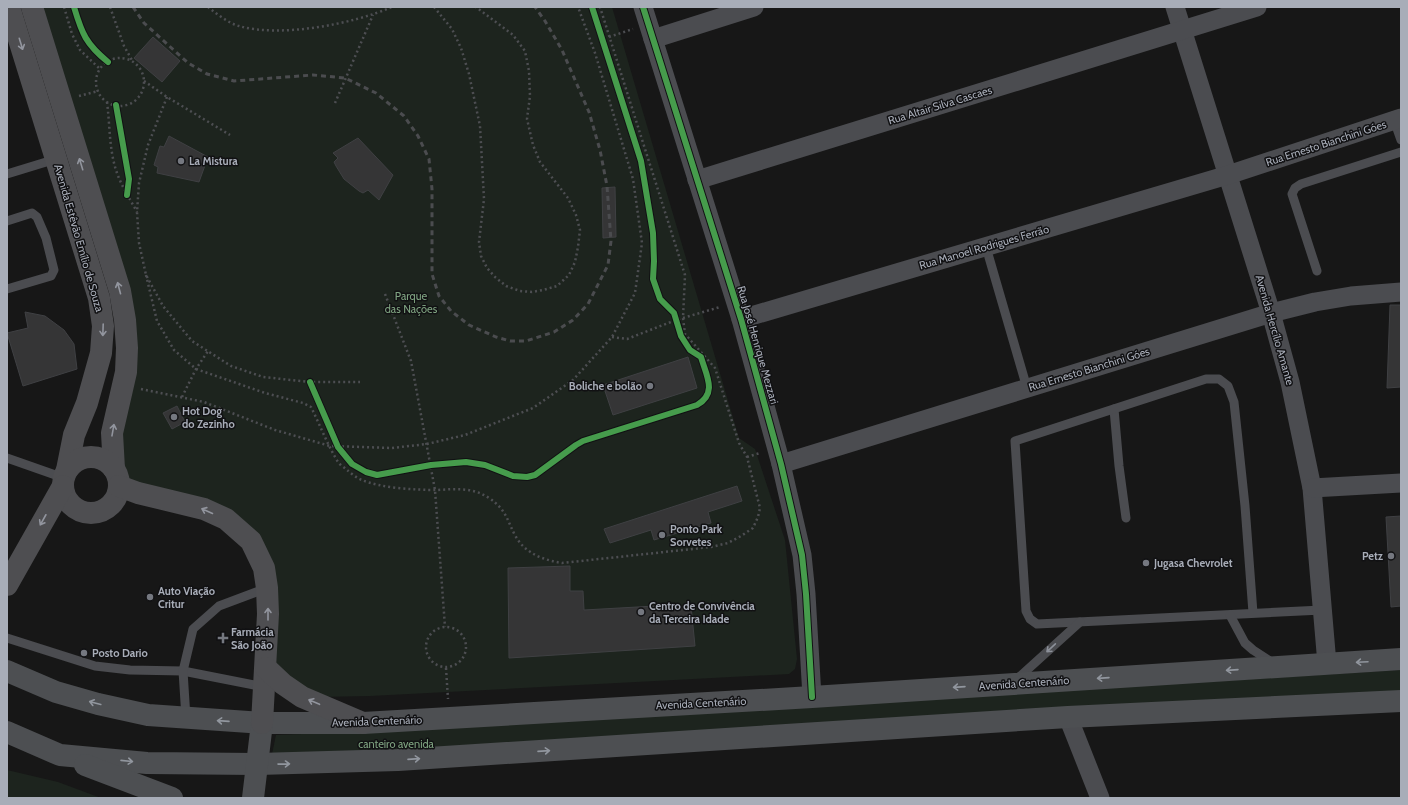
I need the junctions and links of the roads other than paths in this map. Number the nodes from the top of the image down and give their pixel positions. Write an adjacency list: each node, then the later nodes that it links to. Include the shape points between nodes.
1 (9, 7): 11 (highway, Avenida Estêvão Emílio de Souza, one-way to 11)
2 (32, 7): 26 (highway, Avenida Estêvão Emílio de Souza, one-way to 2, via 112,433 126,372 127,348 120,291)
3 (754, 7): 6 (street)
4 (1175, 7): 7 (street, Avenida Hercílio Amante)
5 (1257, 7): 7 (street, Rua Altair Silva Cascaes)
6 (648, 23): 14 (street, Rua José Henrique Mezzari)
7 (1182, 30): 13 (street, Avenida Hercílio Amante); 14 (street, Rua Altair Silva Cascaes)
8 (1398, 119): 9 (lane); 13 (street, Rua Ernesto Bianchini Góes)
9 (1401, 140)
10 (1401, 152): 17 (lane, via 1295,188 1292,194)
11 (56, 159): 12 (lane); 27 (highway, Avenida Estêvão Emílio de Souza, one-way to 27, via 99,298 103,326 101,353 87,403 74,435)
12 (7, 174)
13 (1228, 175): 16 (street, Rua Manoel Rodrigues Ferrão); 21 (street, Avenida Hercílio Amante)
14 (697, 180): 20 (street, Rua José Henrique Mezzari)
15 (7, 221): 18 (lane, via 32,213 37,217 46,238 54,270 51,276)
16 (986, 247): 20 (street, Rua Manoel Rodrigues Ferrão); 22 (lane)
17 (1318, 271)
18 (7, 289)
19 (1401, 292): 21 (street, Rua Ernesto Bianchini Góes, via 1351,296)
20 (738, 311): 25 (street, Rua José Henrique Mezzari)
21 (1270, 313): 22 (street, Rua Ernesto Bianchini Góes); 29 (street, Avenida Hercílio Amante, via 1290,382)
22 (1027, 388): 25 (street, Rua Ernesto Bianchini Góes)
23 (1114, 409): 30 (lane); 34 (lane, via 1206,379 1219,379 1228,386 1234,402); 36 (lane, via 1015,441 1026,611 1030,620 1037,624)
24 (7, 458): 27 (lane)
25 (781, 464): 45 (street, Rua José Henrique Mezzari, via 802,555)
26 (116, 477): 27 (highway, via 107,462 90,457 77,461); 27 (highway, via 117,495 105,510 96,513 77,510 70,504 65,496); 32 (highway, one-way to 26, via 264,568 251,541 226,519 204,508 138,492)
27 (64, 478): 31 (highway, Avenida Estêvão Emílio de Souza, one-way to 31)
28 (1401, 484): 29 (street)
29 (1312, 488): 33 (street, Avenida Hercílio Amante)
30 (1126, 518)
31 (7, 585)
32 (267, 588): 42 (lane, via 219,606 193,629); 43 (highway, one-way to 32)
33 (1322, 610): 34 (lane); 39 (street, Avenida Hercílio Amante)
34 (1253, 613): 35 (lane)
35 (1230, 615): 36 (lane); 40 (lane, via 1245,643)
36 (1080, 622): 44 (lane, one-way to 44)
37 (7, 638): 42 (lane, via 95,666 130,670)
38 (1401, 659): 39 (main road, Avenida Centenário, one-way to 39)
39 (1326, 664): 40 (main road, Avenida Centenário)
40 (1279, 667): 44 (main road, Avenida Centenário, one-way to 44)
41 (7, 671): 48 (main road, Avenida Centenário, one-way to 41, via 148,715 98,704 56,692)
42 (183, 671): 43 (lane); 48 (lane)
43 (266, 678): 49 (highway); 50 (highway, one-way to 43, via 302,697 283,684)
44 (1012, 684): 45 (main road, Avenida Centenário, one-way to 45)
45 (812, 697): 50 (main road, Avenida Centenário)
46 (1401, 701): 47 (main road)
47 (1068, 717): 54 (main road, one-way to 47, via 398,760); 57 (street)
48 (186, 718): 49 (main road, Avenida Centenário, one-way to 48)
49 (262, 723): 50 (main road, Avenida Centenário); 54 (main road)
50 (363, 723)
51 (7, 732): 53 (main road)
52 (7, 749): 53 (main road)
53 (60, 755): 54 (main road, one-way to 54, via 147,763); 55 (main road)
54 (258, 764): 56 (main road)
55 (172, 798)
56 (253, 798)
57 (1100, 798)

